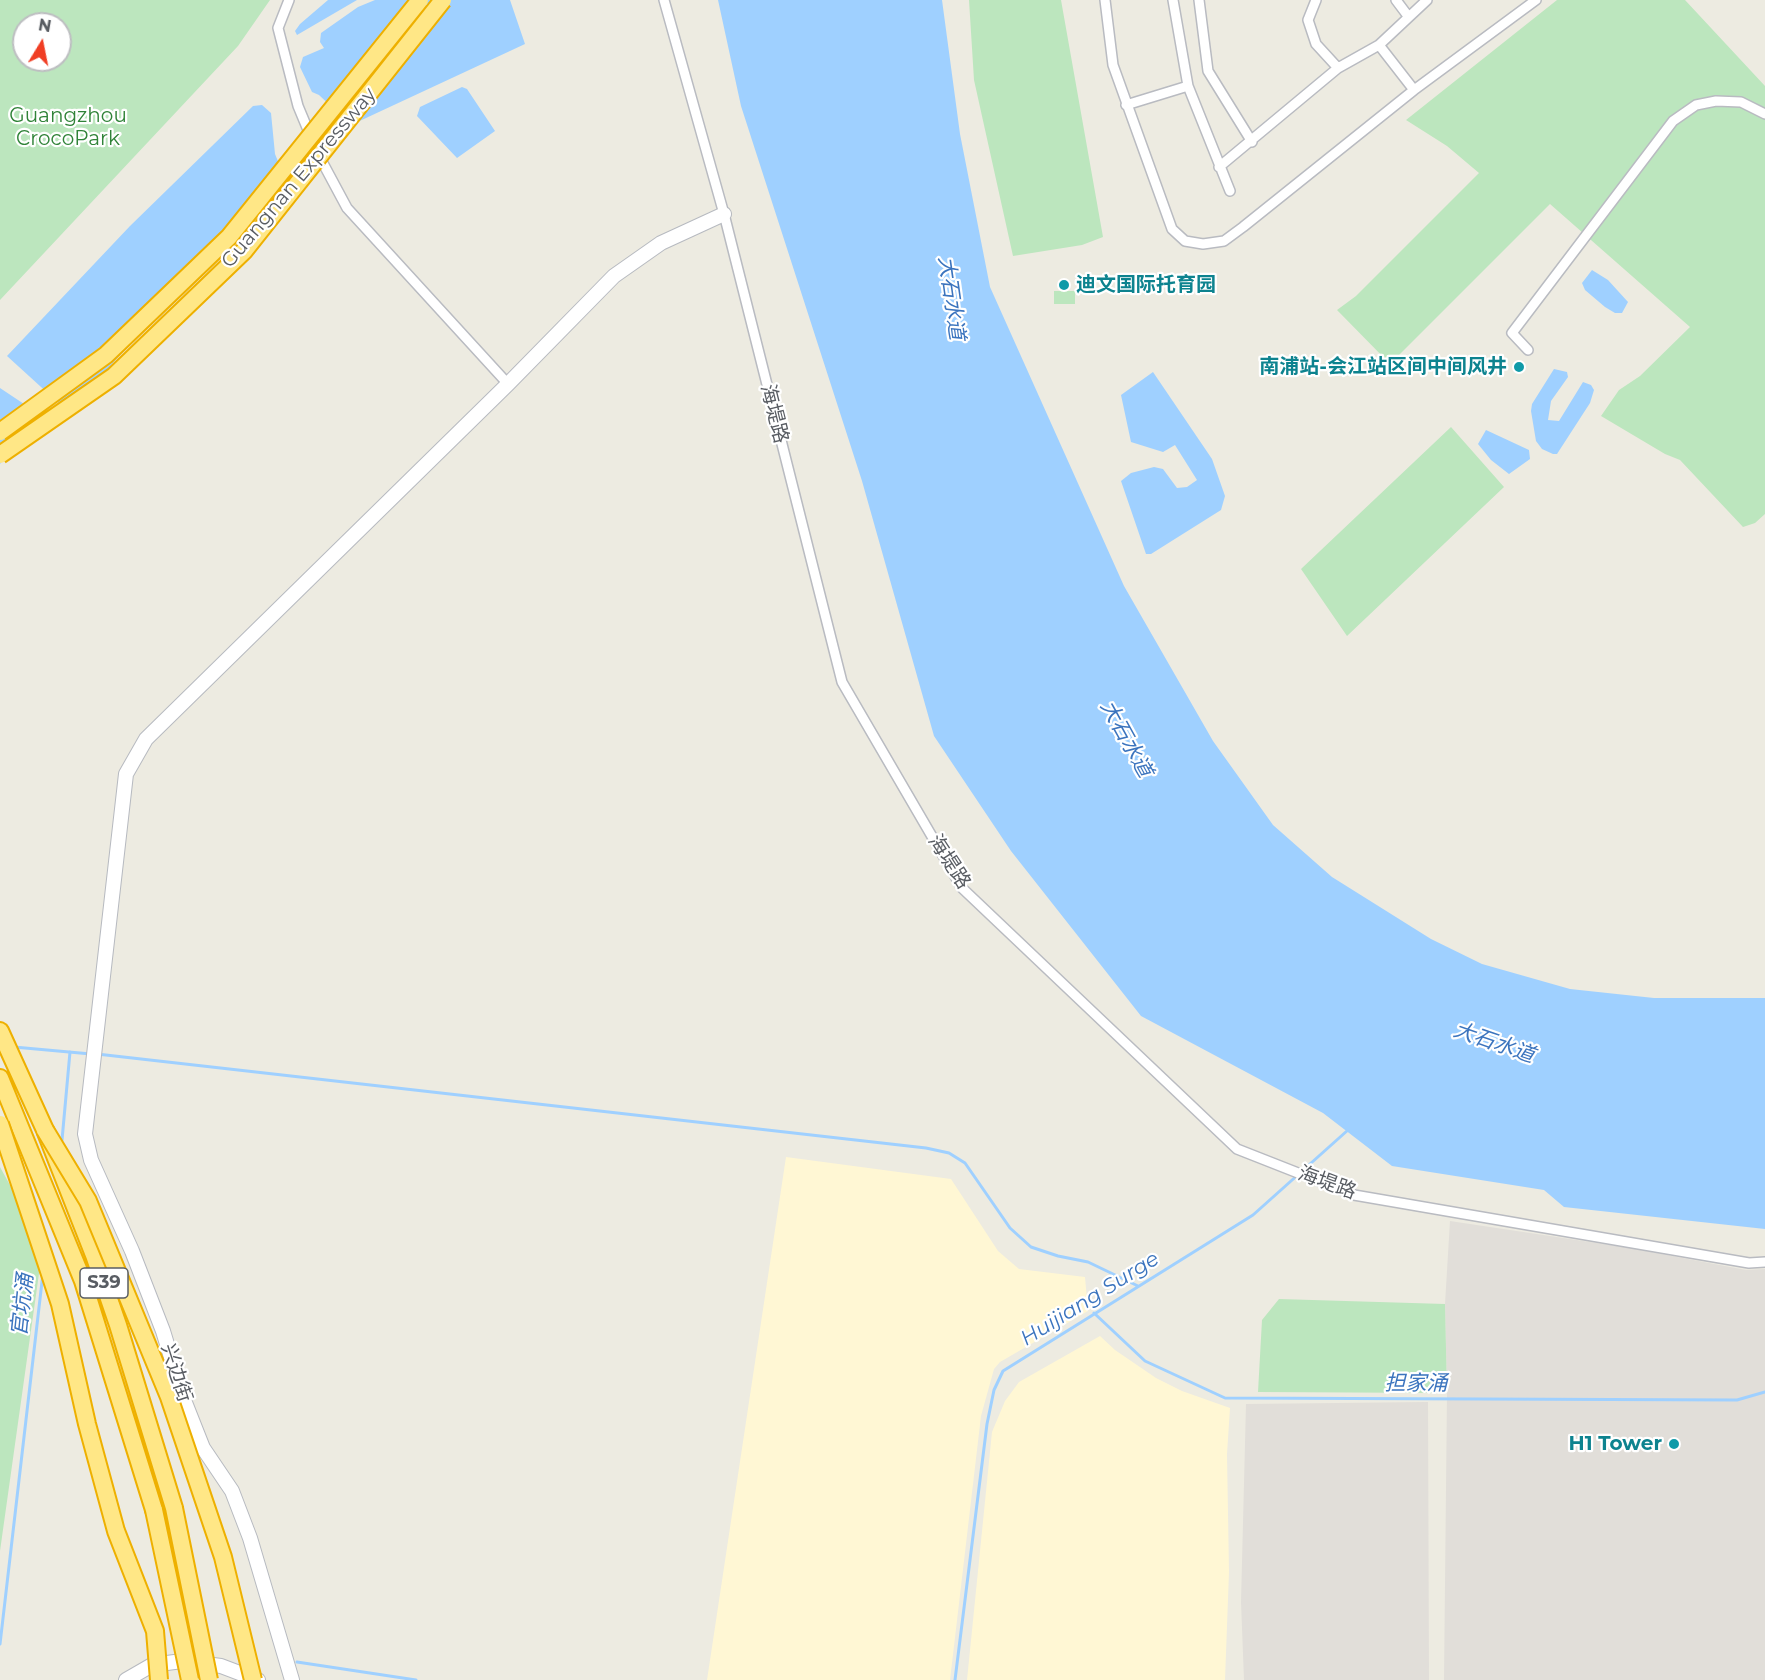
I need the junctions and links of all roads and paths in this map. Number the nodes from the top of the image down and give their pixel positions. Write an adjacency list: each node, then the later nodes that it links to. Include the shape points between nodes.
1 (289, 0): 24 (street, via 278,28 298,106 347,208)
2 (420, 0): 25 (highway, Guangnan Expressway, bridge, via 229,237 106,355)
3 (443, 0): 26 (highway, Guangnan Expressway, bridge, via 244,251 114,376)
4 (664, 0): 22 (street, 海堤路)
5 (1105, 0): 17 (street, via 1113,65)
6 (1173, 0): 15 (street)
7 (1198, 0): 19 (street, via 1208,70)
8 (1316, 0): 14 (street, via 1308,20 1316,45)
9 (1396, 0): 12 (street)
10 (1427, 0): 12 (street)
11 (1536, 0): 16 (street)
12 (1408, 16): 13 (street)
13 (1379, 45): 14 (street); 16 (street)
14 (1338, 68): 19 (street)
15 (1188, 86): 17 (street); 20 (street)
16 (1414, 90): 17 (street, via 1224,241 1203,244 1185,241 1173,229)
17 (1126, 105)
18 (1765, 114): 23 (street, via 1742,102 1716,100 1696,105 1673,122 1512,333)
19 (1251, 142): 20 (street)
20 (1219, 167): 21 (street)
21 (1230, 191)
22 (724, 214): 24 (street, 兴边街, via 661,243 614,276); 31 (street, 海堤路, via 842,682 962,888 1237,1149 1354,1195 1749,1263)
23 (1528, 350)
24 (508, 384): 32 (street, 兴边街, via 146,739 126,774 85,1134 91,1160 144,1281 203,1448 232,1491 250,1538)
25 (0, 432)
26 (0, 455)
27 (2, 1034): 30 (highway, S39)
28 (0, 1078): 35 (highway, S39, bridge, via 83,1281 154,1510)
29 (0, 1125): 34 (highway, bridge, via 60,1304 116,1532 155,1631)
30 (45, 1130): 36 (highway, S39, bridge, via 118,1325 174,1508); 37 (highway, bridge, via 88,1201 169,1397 223,1557 248,1650)
31 (1765, 1262)
32 (292, 1679)
33 (126, 1680): 38 (street, via 152,1665 182,1661 221,1666)
34 (159, 1680)
35 (190, 1680)
36 (209, 1680)
37 (251, 1680)
38 (258, 1680)

